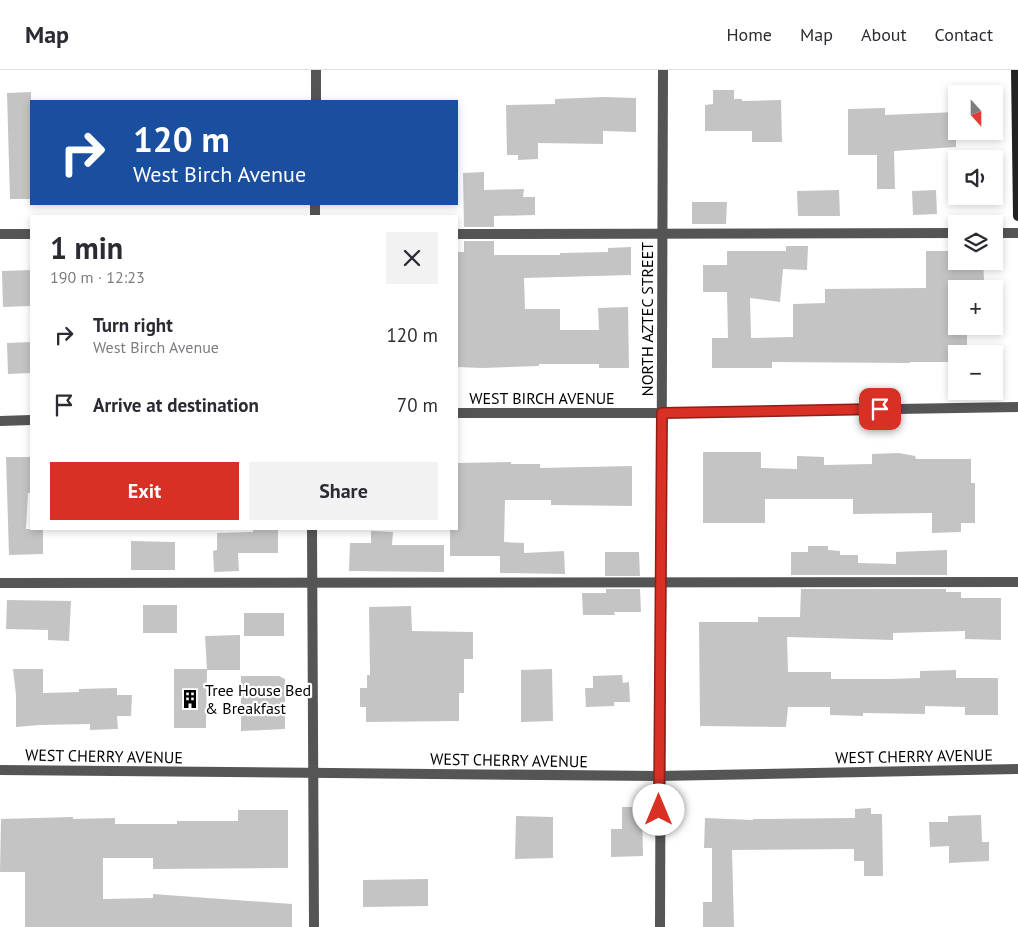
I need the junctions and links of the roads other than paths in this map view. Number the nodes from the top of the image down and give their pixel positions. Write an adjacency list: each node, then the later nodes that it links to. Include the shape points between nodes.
1 (316, 70): 4 (street)
2 (663, 70): 12 (street, NORTH AZTEC STREET)
3 (1016, 70): 5 (street)
4 (316, 100)
5 (1018, 216)
6 (948, 233): 12 (street)
7 (1003, 233): 8 (street)
8 (1018, 233)
9 (0, 234): 10 (street)
10 (30, 234)
11 (458, 234): 12 (street)
12 (662, 234): 15 (street, NORTH AZTEC STREET)
13 (1018, 407): 15 (street, WEST BIRCH AVENUE)
14 (458, 413): 15 (street, WEST BIRCH AVENUE)
15 (662, 413): 19 (street, NORTH AZTEC STREET)
16 (30, 420): 17 (street)
17 (0, 421)
18 (312, 530): 22 (street)
19 (661, 582): 20 (street); 22 (street); 26 (street, NORTH AZTEC STREET)
20 (1018, 582)
21 (0, 583): 22 (street)
22 (312, 583): 25 (street)
23 (1018, 769): 26 (street, WEST CHERRY AVENUE)
24 (0, 770): 25 (street, WEST CHERRY AVENUE)
25 (312, 773): 26 (street, WEST CHERRY AVENUE); 27 (street)
26 (660, 776): 28 (street, NORTH AZTEC STREET)
27 (314, 927)
28 (660, 927)

